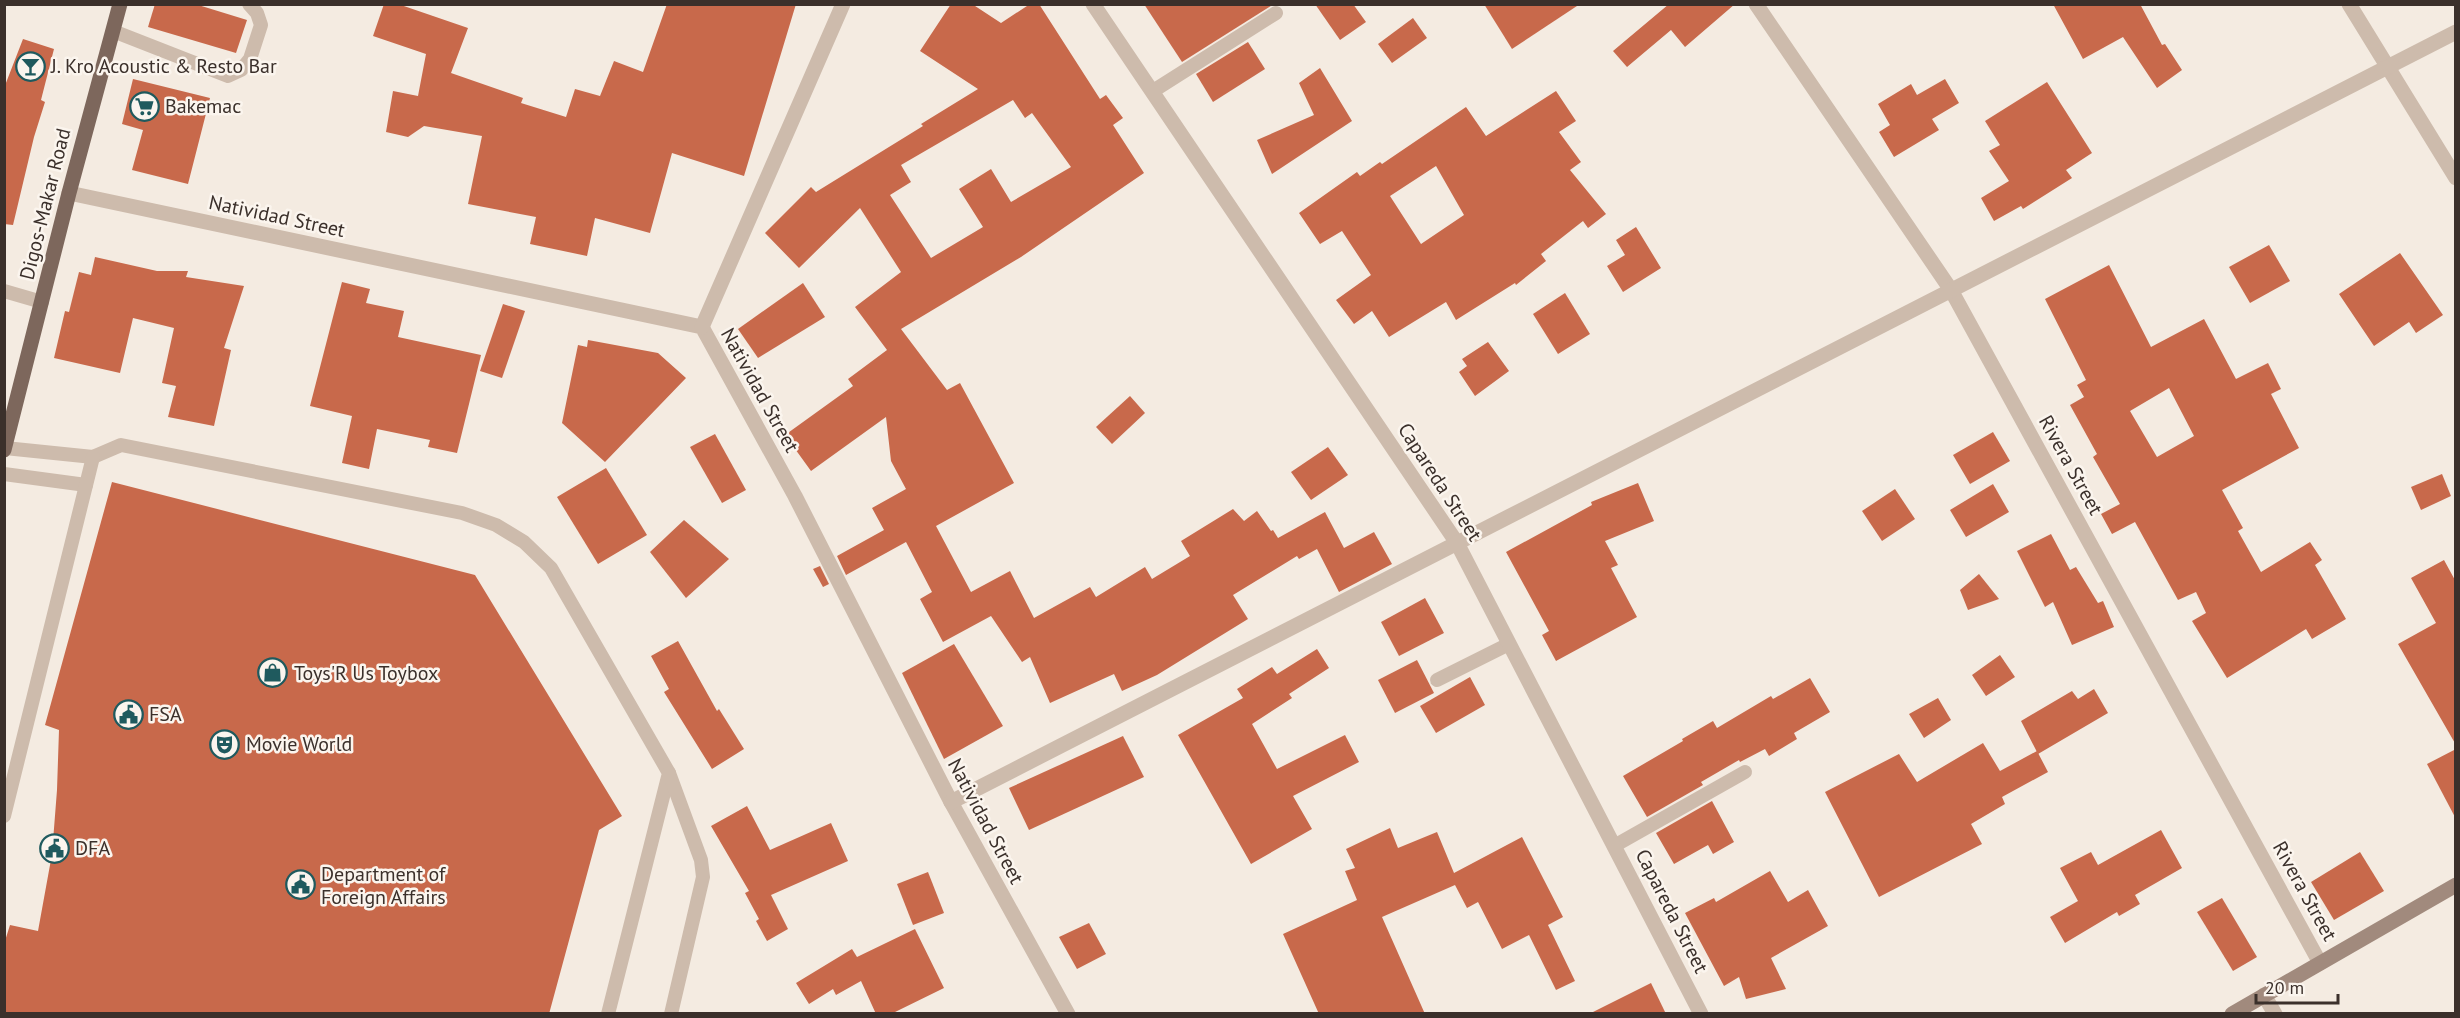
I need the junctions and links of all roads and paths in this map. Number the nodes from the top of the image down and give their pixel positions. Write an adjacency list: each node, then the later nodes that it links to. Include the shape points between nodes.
1 (120, 4): 8 (main road, Digos-Makar Road)
2 (249, 4): 8 (lane, via 261,25 250,59 241,70 228,76)
3 (843, 4): 17 (street)
4 (1093, 4): 11 (street, Capareda Street)
5 (1756, 4): 14 (street, Rivera Street)
6 (2349, 4): 10 (street)
7 (1276, 14): 11 (lane)
8 (113, 31): 13 (main road, Digos-Makar Road)
9 (2456, 32): 10 (street)
10 (2387, 67): 12 (street); 14 (street)
11 (1153, 91): 22 (street, Capareda Street)
12 (2456, 178)
13 (69, 193): 16 (main road, Digos-Makar Road); 17 (street, Natividad Street)
14 (1951, 290): 22 (street); 31 (street, Rivera Street)
15 (4, 291): 16 (lane)
16 (42, 302): 18 (main road, Digos-Makar Road)
17 (702, 327): 27 (street, Natividad Street, via 795,496)
18 (5, 449): 19 (lane)
19 (93, 457): 21 (lane); 26 (lane, via 121,445 462,513 496,525 524,542 551,568)
20 (4, 474): 21 (lane)
21 (86, 485): 28 (lane)
22 (1457, 543): 23 (street, Capareda Street); 27 (street)
23 (1509, 644): 24 (lane); 29 (street, Capareda Street)
24 (1437, 680)
25 (1744, 772): 29 (lane)
26 (669, 773): 33 (lane); 34 (lane, via 704,877)
27 (951, 801): 35 (street, Natividad Street)
28 (4, 816)
29 (1614, 846): 36 (street, Capareda Street)
30 (2456, 885): 31 (street)
31 (2320, 963): 32 (street)
32 (2264, 995): 37 (street); 38 (street)
33 (608, 1014)
34 (670, 1014)
35 (1068, 1014)
36 (1701, 1014)
37 (2232, 1014)
38 (2275, 1014)

